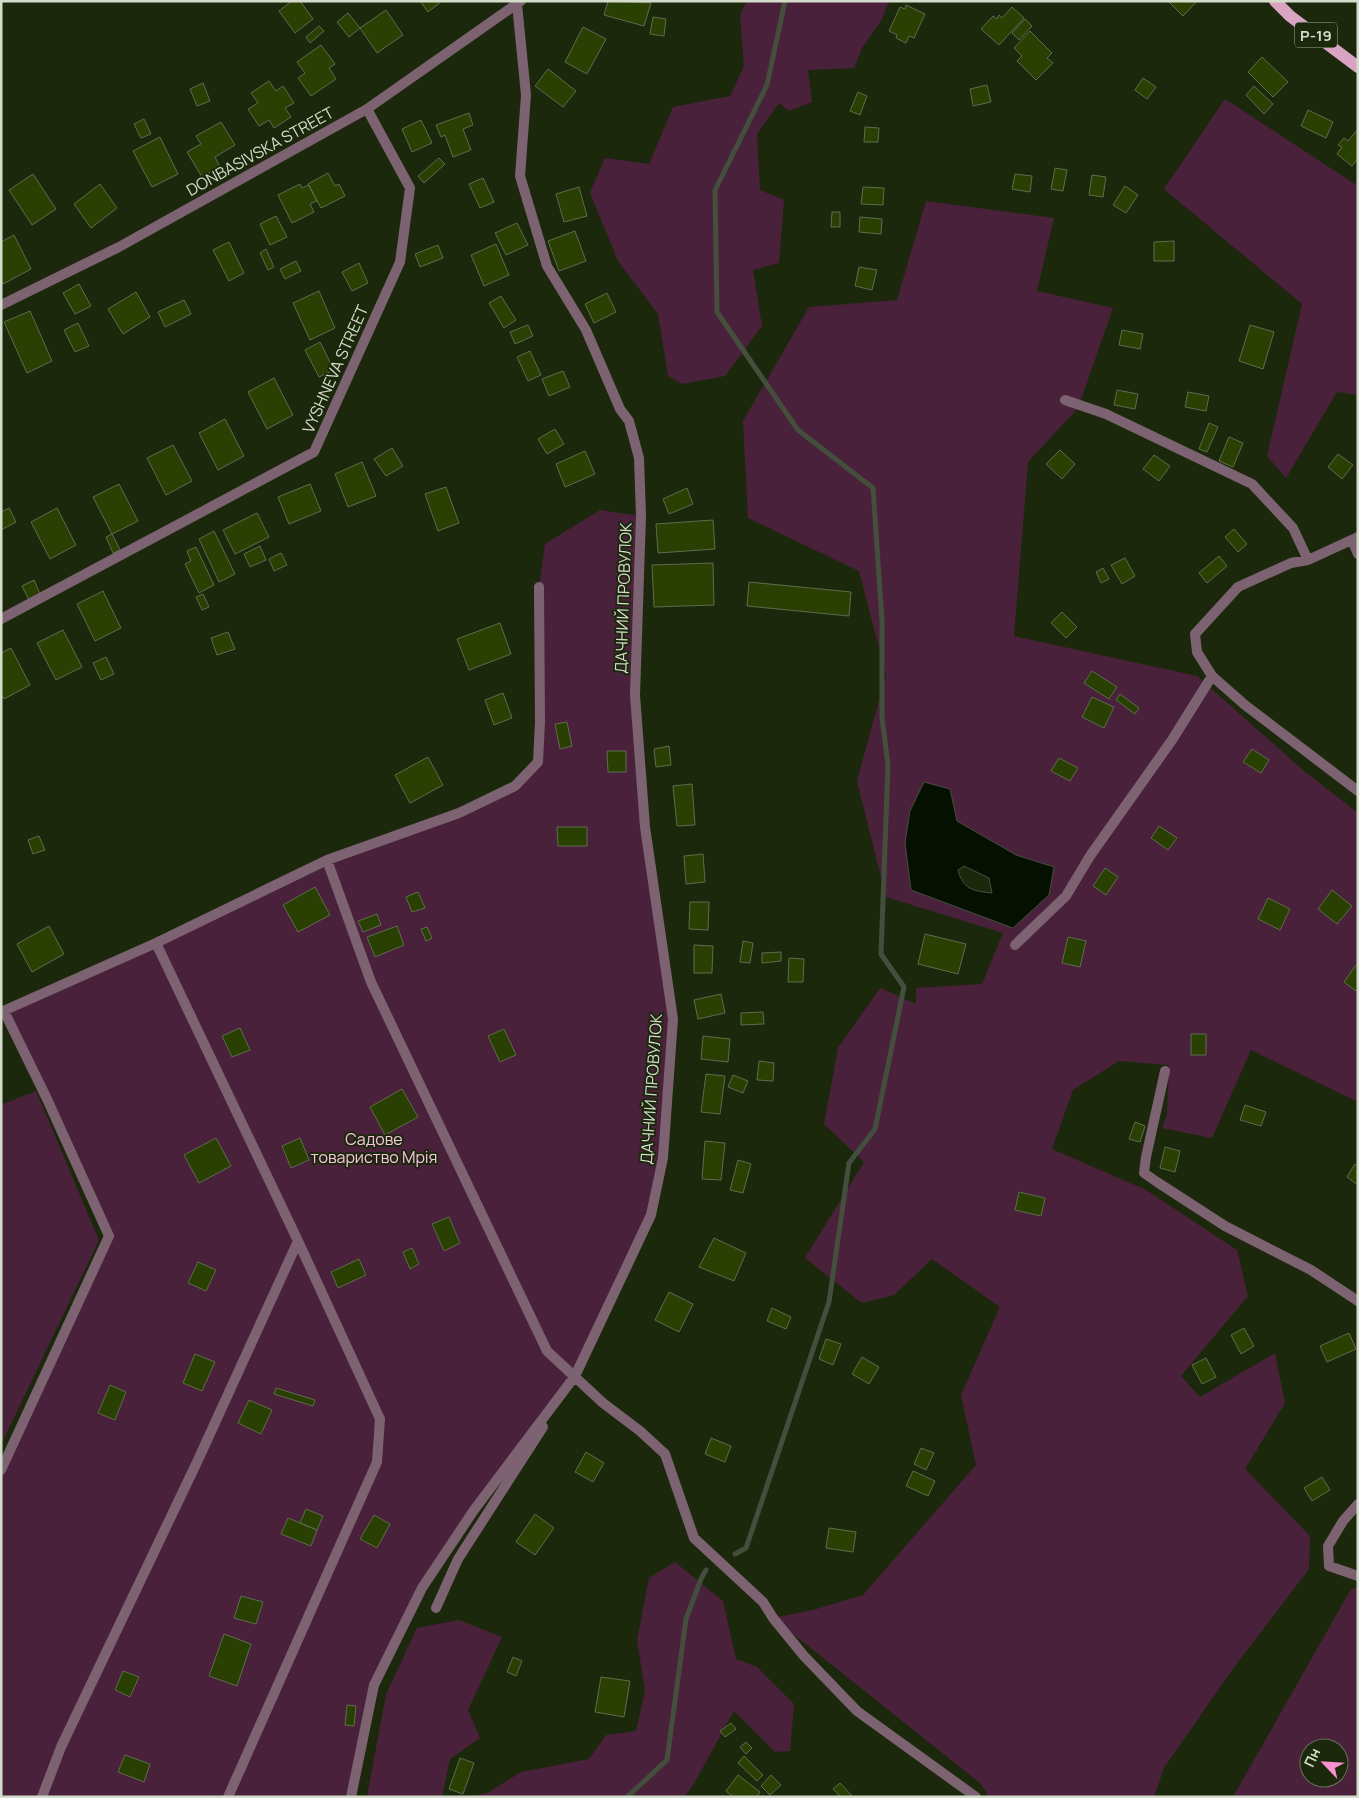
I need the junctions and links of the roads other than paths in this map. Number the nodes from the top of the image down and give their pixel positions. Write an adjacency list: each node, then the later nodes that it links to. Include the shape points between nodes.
1 (1275, 1): 3 (main road, Р-19)
2 (519, 3): 4 (street, DONBASIVSKA STREET); 21 (street, ДАЧНИЙ ПРОВУЛОК, via 526,95 520,176 547,266 586,330 620,409 630,421 639,458 641,516 635,695 645,827 673,1019 664,1158 651,1215)
3 (1358, 67)
4 (368, 108): 5 (street, DONBASIVSKA STREET, via 119,247); 11 (street, VYSHNEVA STREET, via 410,188 400,262 314,452)
5 (1, 305)
6 (1065, 400): 9 (street, via 1106,414 1252,484 1293,528)
7 (1355, 539): 8 (street); 9 (street)
8 (1358, 554)
9 (1308, 560): 12 (street, via 1238,587 1195,634 1196,652)
10 (539, 587): 14 (street, via 538,762 515,786 459,813)
11 (1, 619)
12 (1212, 676): 13 (street, via 1245,705); 16 (street, via 1066,896)
13 (1358, 790)
14 (327, 860): 15 (street); 21 (street, via 371,982 543,1342 547,1350)
15 (156, 943): 17 (street); 19 (street)
16 (1015, 945)
17 (2, 1011): 22 (street, via 47,1099 109,1236)
18 (1165, 1071): 20 (street, via 1144,1172 1225,1226 1311,1270)
19 (298, 1241): 26 (street, via 61,1747); 27 (street, via 380,1419 377,1462)
20 (1358, 1301)
21 (575, 1376): 25 (street, via 458,1559); 28 (street, via 474,1510 422,1588 374,1685); 29 (street, via 664,1454 694,1538 763,1602 772,1618 804,1656 858,1711)
22 (1, 1470)
23 (1358, 1504): 24 (street, via 1328,1546 1329,1566)
24 (1358, 1576)
25 (436, 1608)
26 (42, 1797)
27 (228, 1797)
28 (351, 1797)
29 (976, 1797)

